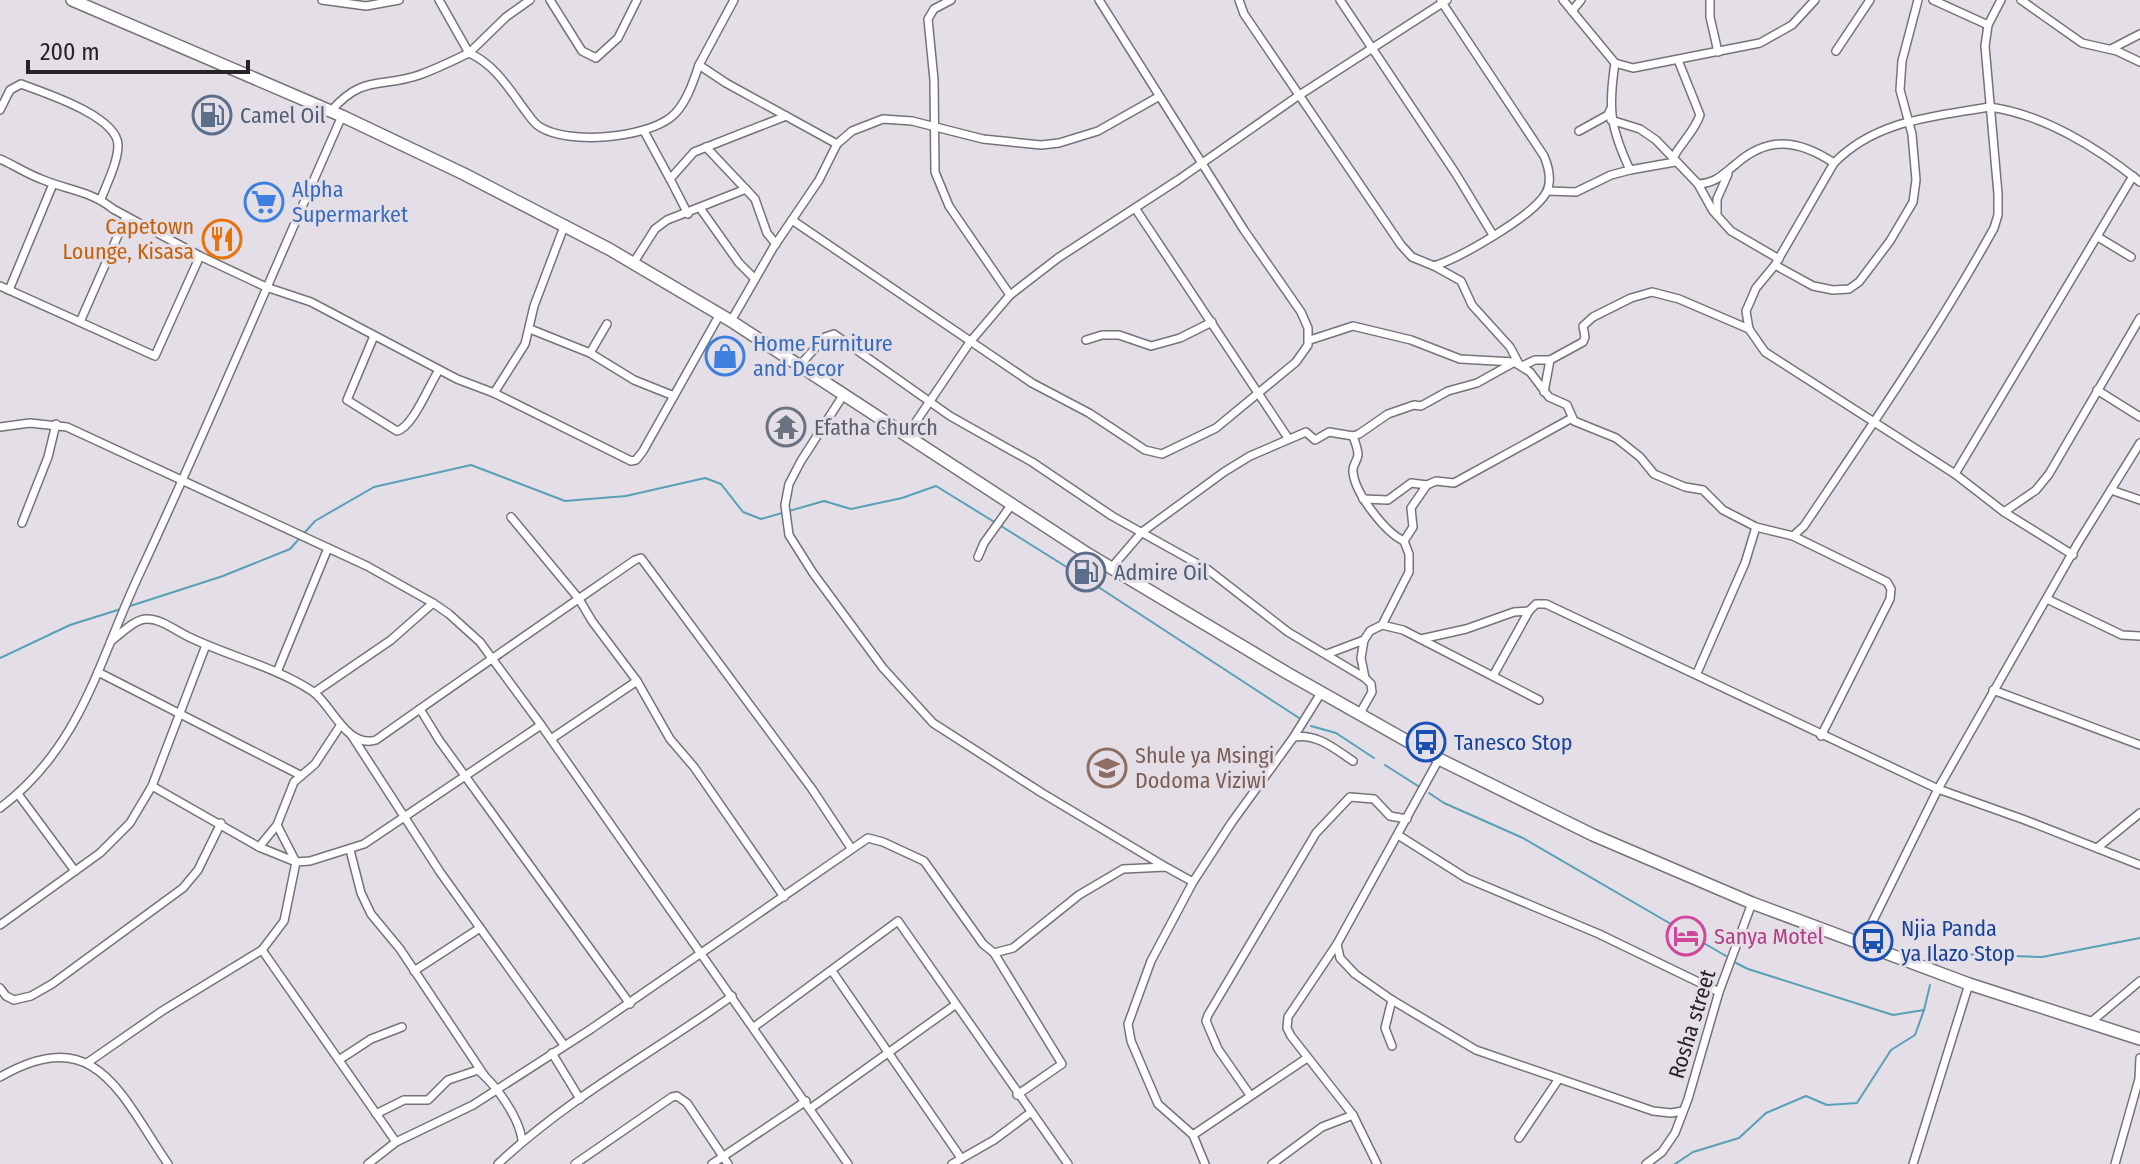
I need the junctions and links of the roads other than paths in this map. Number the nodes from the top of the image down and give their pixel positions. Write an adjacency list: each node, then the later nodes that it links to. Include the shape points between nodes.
1 (72, 0): 42 (highway)
2 (322, 0): 3 (street, via 366,6)
3 (399, 0)
4 (439, 0): 32 (street)
5 (530, 0): 32 (street)
6 (550, 0): 7 (street, via 582,51 596,58 618,38)
7 (637, 0)
8 (929, 0): 24 (street)
9 (951, 0): 24 (street)
10 (1099, 0): 38 (street)
11 (1239, 0): 37 (street)
12 (1340, 0): 28 (street)
13 (1563, 0): 25 (street)
14 (1581, 0): 25 (street)
15 (1710, 0): 31 (street)
16 (1815, 0): 31 (street, via 1784,31)
17 (1870, 0): 30 (street)
18 (1918, 0): 45 (street, via 1902,61 1900,90)
19 (1933, 0): 26 (street)
20 (2001, 0): 26 (street)
21 (2021, 0): 29 (street, via 2082,43)
22 (732, 1): 36 (street)
23 (1443, 1): 28 (street); 62 (street, via 1544,156)
24 (934, 9): 46 (street, via 928,31)
25 (1572, 11): 35 (street)
26 (1988, 25): 39 (street)
27 (2140, 34): 29 (street)
28 (1371, 49): 37 (street); 71 (street)
29 (2111, 49): 34 (street)
30 (1836, 51)
31 (1718, 52): 33 (street)
32 (469, 53): 42 (street, via 421,75 358,87 344,96); 47 (street, via 497,72 541,128 568,136)
33 (1678, 60): 35 (street, via 1645,67); 52 (street, via 1700,115)
34 (2140, 62)
35 (1615, 63): 41 (street)
36 (699, 65): 43 (street); 47 (street, via 672,117)
37 (1298, 96): 54 (street); 78 (street, via 1401,245 1412,257)
38 (1158, 97): 46 (street, via 1098,131 1059,143 983,139); 54 (street)
39 (1989, 107): 45 (street); 58 (street, via 2054,128); 110 (street, via 1998,194 1994,228 1916,361)
40 (0, 110): 63 (street, via 10,90 21,84 108,124 118,148)
41 (1610, 110): 44 (street); 48 (street)
42 (337, 113): 70 (highway); 81 (street)
43 (786, 116): 49 (street); 50 (street)
44 (1611, 120): 52 (street, via 1647,133); 56 (street)
45 (1908, 120): 53 (street, via 1864,139); 77 (street, via 1916,172 1913,202 1859,282 1849,289 1813,286)
46 (933, 125): 49 (street, via 883,119 852,131); 83 (street, via 935,172 942,192)
47 (644, 131): 57 (street)
48 (1579, 131)
49 (837, 144): 69 (street)
50 (706, 147): 57 (street, via 688,156); 61 (street)
51 (0, 159): 59 (street)
52 (1674, 160): 56 (street); 60 (street)
53 (1834, 163): 55 (street, via 1789,143 1764,145); 77 (street)
54 (1203, 164): 65 (street); 94 (street, via 1301,312)
55 (1731, 168): 60 (street, via 1712,183); 67 (street, via 1717,199)
56 (1630, 170): 62 (street, via 1576,192)
57 (670, 179): 66 (street)
58 (2137, 179): 72 (street)
59 (53, 184): 63 (street); 82 (street)
60 (1698, 184): 67 (street)
61 (746, 189): 64 (street); 73 (street)
62 (1548, 191): 71 (street, via 1535,207)
63 (101, 199): 68 (street)
64 (700, 208): 66 (street); 79 (street)
65 (1135, 208): 83 (street); 88 (street)
66 (688, 214): 76 (street, via 655,229)
67 (1717, 216): 77 (street, via 1740,239)
68 (126, 217): 74 (street); 87 (street)
69 (792, 220): 73 (street); 95 (street)
70 (565, 224): 76 (highway); 90 (street)
71 (1493, 235): 78 (street)
72 (2098, 237): 75 (street); 117 (street)
73 (776, 244): 79 (street)
74 (200, 256): 81 (street); 87 (street, via 155,356)
75 (2131, 257)
76 (634, 262): 84 (highway)
77 (1777, 262): 91 (street, via 1746,311)
78 (1434, 266): 98 (street, via 1461,281)
79 (755, 279): 86 (street)
80 (0, 286): 82 (street)
81 (266, 287): 92 (street, via 311,302); 118 (street)
82 (9, 290): 87 (street)
83 (1010, 295): 95 (street)
84 (720, 314): 86 (highway); 106 (street)
85 (2140, 318): 101 (street)
86 (731, 321): 99 (highway)
87 (80, 322)
88 (1212, 322): 93 (street, via 1151,346 1119,335); 104 (street)
89 (607, 324): 96 (street)
90 (530, 329): 96 (street); 103 (street)
91 (1749, 329): 97 (street, via 1652,292 1593,317 1581,328 1583,342); 110 (street, via 1765,352)
92 (374, 336): 100 (street); 100 (street, via 347,400 397,431 411,422)
93 (1086, 340)
94 (1310, 340): 98 (street, via 1353,326 1460,359); 104 (street, via 1296,362)
95 (970, 342): 104 (street, via 1154,453 1170,451 1216,428); 107 (street)
96 (590, 353): 106 (street)
97 (1550, 360): 98 (street); 102 (street)
98 (1518, 364): 102 (street); 114 (street, via 1421,406 1388,414)
99 (800, 365): 105 (highway); 107 (street, via 834,334)
100 (439, 370): 103 (street)
101 (2097, 390): 108 (street); 124 (street, via 2049,474)
102 (1544, 392): 109 (street, via 1567,405)
103 (494, 393): 106 (street, via 632,461)
104 (1258, 393): 115 (street)
105 (844, 394): 113 (highway); 187 (street, via 789,484 789,535 848,621 933,723)
106 (674, 396)
107 (931, 402): 113 (street); 128 (street)
108 (2140, 417)
109 (1572, 418): 119 (street, via 1454,483); 127 (street, via 1627,446 1654,474 1703,490 1723,510)
110 (1873, 421): 117 (street); 129 (street)
111 (56, 424): 112 (street); 118 (street); 126 (street)
112 (0, 427)
113 (907, 435): 123 (highway)
114 (1353, 436): 115 (street, via 1329,432 1315,440 1306,432); 121 (street, via 1358,454 1353,474)
115 (1288, 438): 128 (street, via 1224,472)
116 (2140, 443): 120 (street)
117 (1955, 474): 124 (street)
118 (183, 480): 131 (street); 143 (street)
119 (1427, 485): 121 (street, via 1407,484 1388,500); 130 (street, via 1412,506 1413,527)
120 (2111, 490): 122 (street); 132 (street)
121 (1363, 499): 130 (street, via 1394,537)
122 (2140, 500)
123 (1009, 509): 133 (street); 134 (highway)
124 (2004, 512): 132 (street)
125 (511, 517): 135 (street)
126 (22, 523)
127 (1756, 527): 129 (street); 149 (street)
128 (1142, 532): 134 (street); 145 (street, via 1207,569 1288,632)
129 (1793, 536): 163 (street, via 1875,574 1891,589)
130 (1404, 541): 139 (street, via 1409,572)
131 (328, 548): 137 (street); 148 (street)
132 (2073, 555): 136 (street)
133 (978, 557)
134 (1112, 567): 155 (highway)
135 (579, 599): 146 (street); 152 (street); 182 (street, via 637,558 644,559)
136 (2047, 599): 140 (street, via 2122,635); 153 (street)
137 (433, 603): 146 (street); 154 (street, via 391,640)
138 (1529, 611): 141 (street); 149 (street, via 1546,604); 150 (street)
139 (1382, 625): 141 (street); 142 (street)
140 (2140, 636)
141 (1421, 639): 150 (street)
142 (1364, 640): 145 (street); 151 (street, via 1360,651)
143 (111, 641): 144 (street, via 147,619); 147 (street)
144 (206, 645): 148 (street); 158 (street)
145 (1327, 654): 151 (street)
146 (492, 656): 157 (street); 160 (street)
147 (98, 672): 158 (street); 173 (street, via 68,736)
148 (277, 672): 154 (street)
149 (1697, 673): 163 (street)
150 (1493, 676): 156 (street)
151 (1365, 678): 159 (street, via 1372,692)
152 (637, 681): 165 (street); 190 (street, via 670,739)
153 (1993, 690): 166 (street); 172 (street)
154 (315, 692): 161 (street)
155 (1321, 693): 159 (highway); 164 (street)
156 (1539, 700)
157 (420, 709): 162 (street, via 376,740 363,741); 170 (street)
158 (179, 712): 169 (street); 171 (street)
159 (1359, 715): 167 (highway)
160 (541, 725): 165 (street); 170 (street)
161 (340, 726): 162 (street); 169 (street, via 315,764)
162 (349, 731): 176 (street)
163 (1821, 736): 172 (street)
164 (1293, 738): 168 (street, via 1315,738); 189 (street)
165 (551, 739): 198 (street)
166 (2140, 745)
167 (1439, 759): 177 (street); 191 (highway, via 1604,840)
168 (1353, 761)
169 (300, 775): 179 (street)
170 (465, 776): 176 (street); 207 (street)
171 (152, 786): 178 (street); 188 (street, via 122,834)
172 (1938, 789): 183 (street); 195 (street)
173 (18, 794): 174 (street); 188 (street)
174 (0, 808)
175 (2140, 813): 183 (street)
176 (405, 818): 184 (street); 193 (street)
177 (1407, 819): 180 (street); 226 (street, via 1390,816 1374,799 1350,797 1316,833 1208,1015 1218,1049)
178 (221, 823): 181 (street); 203 (street, via 187,884 113,940 31,996 12,1000)
179 (277, 825): 181 (street); 185 (street)
180 (1398, 835): 194 (street); 204 (street, via 1466,878)
181 (259, 847): 185 (street)
182 (851, 848): 190 (street); 197 (street, via 876,839 924,861)
183 (2097, 848): 186 (street)
184 (350, 850): 185 (street); 199 (street, via 365,903)
185 (296, 862): 196 (street, via 284,921)
186 (2140, 865)
187 (1166, 867): 189 (street); 197 (street, via 1123,869 1079,895 1013,948)
188 (75, 871): 192 (street)
189 (1193, 882): 233 (street, via 1151,961 1128,1024 1158,1104)
190 (784, 897): 198 (street)
191 (1752, 903): 195 (highway); 204 (street, Rosha street)
192 (0, 925)
193 (480, 928): 199 (street); 213 (street)
194 (1337, 944): 206 (street, via 1346,965); 217 (street, via 1288,1017 1287,1028)
195 (1861, 945): 202 (highway)
196 (262, 950): 219 (street); 220 (street)
197 (994, 953): 225 (street, via 1062,1064)
198 (703, 954): 205 (street); 207 (street)
199 (414, 971): 221 (street)
200 (832, 971): 208 (street, via 898,921); 211 (street); 215 (street)
201 (2140, 981): 209 (street)
202 (1969, 984): 209 (highway); 252 (street)
203 (0, 988)
204 (1719, 992): 229 (street, Rosha street)
205 (732, 996): 211 (street); 227 (street)
206 (1392, 1000): 214 (street, via 1385,1028); 223 (street, via 1476,1050)
207 (630, 1004): 213 (street)
208 (955, 1005): 215 (street); 225 (street)
209 (2091, 1022): 212 (highway)
210 (402, 1027): 219 (street)
211 (754, 1027): 228 (street)
212 (2140, 1039)
213 (564, 1045): 216 (street)
214 (1392, 1046)
215 (889, 1052): 228 (street); 238 (street)
216 (552, 1053): 224 (street); 227 (street)
217 (1307, 1058): 226 (street); 232 (street)
218 (2140, 1058): 253 (street)
219 (339, 1060): 231 (street)
220 (87, 1063): 222 (street, via 46,1057); 239 (street, via 116,1088)
221 (484, 1075): 224 (street); 231 (street, via 473,1070 442,1085 428,1100 401,1100)
222 (0, 1077)
223 (1558, 1080): 229 (street, via 1653,1111); 234 (street)
224 (495, 1090): 235 (street, via 518,1124); 236 (street)
225 (1017, 1095): 230 (street)
226 (1250, 1095): 233 (street)
227 (580, 1099): 235 (street)
228 (808, 1104): 237 (street); 245 (street)
229 (1683, 1111): 251 (street, Rosha street, via 1669,1143)
230 (1030, 1113): 238 (street); 247 (street)
231 (376, 1114): 236 (street)
232 (1353, 1115): 249 (street, via 1322,1127); 250 (street)
233 (1193, 1135): 248 (street)
234 (1519, 1138)
235 (522, 1140): 241 (street)
236 (396, 1142): 240 (street)
237 (722, 1156): 242 (street, via 677,1096); 243 (street); 244 (street)
238 (961, 1158): 246 (street)
239 (168, 1164)
240 (368, 1164)
241 (498, 1164)
242 (575, 1164)
243 (712, 1164)
244 (728, 1164)
245 (848, 1164)
246 (952, 1164)
247 (1068, 1164)
248 (1205, 1164)
249 (1272, 1164)
250 (1377, 1164)
251 (1646, 1164)
252 (1913, 1164)
253 (2115, 1164)

